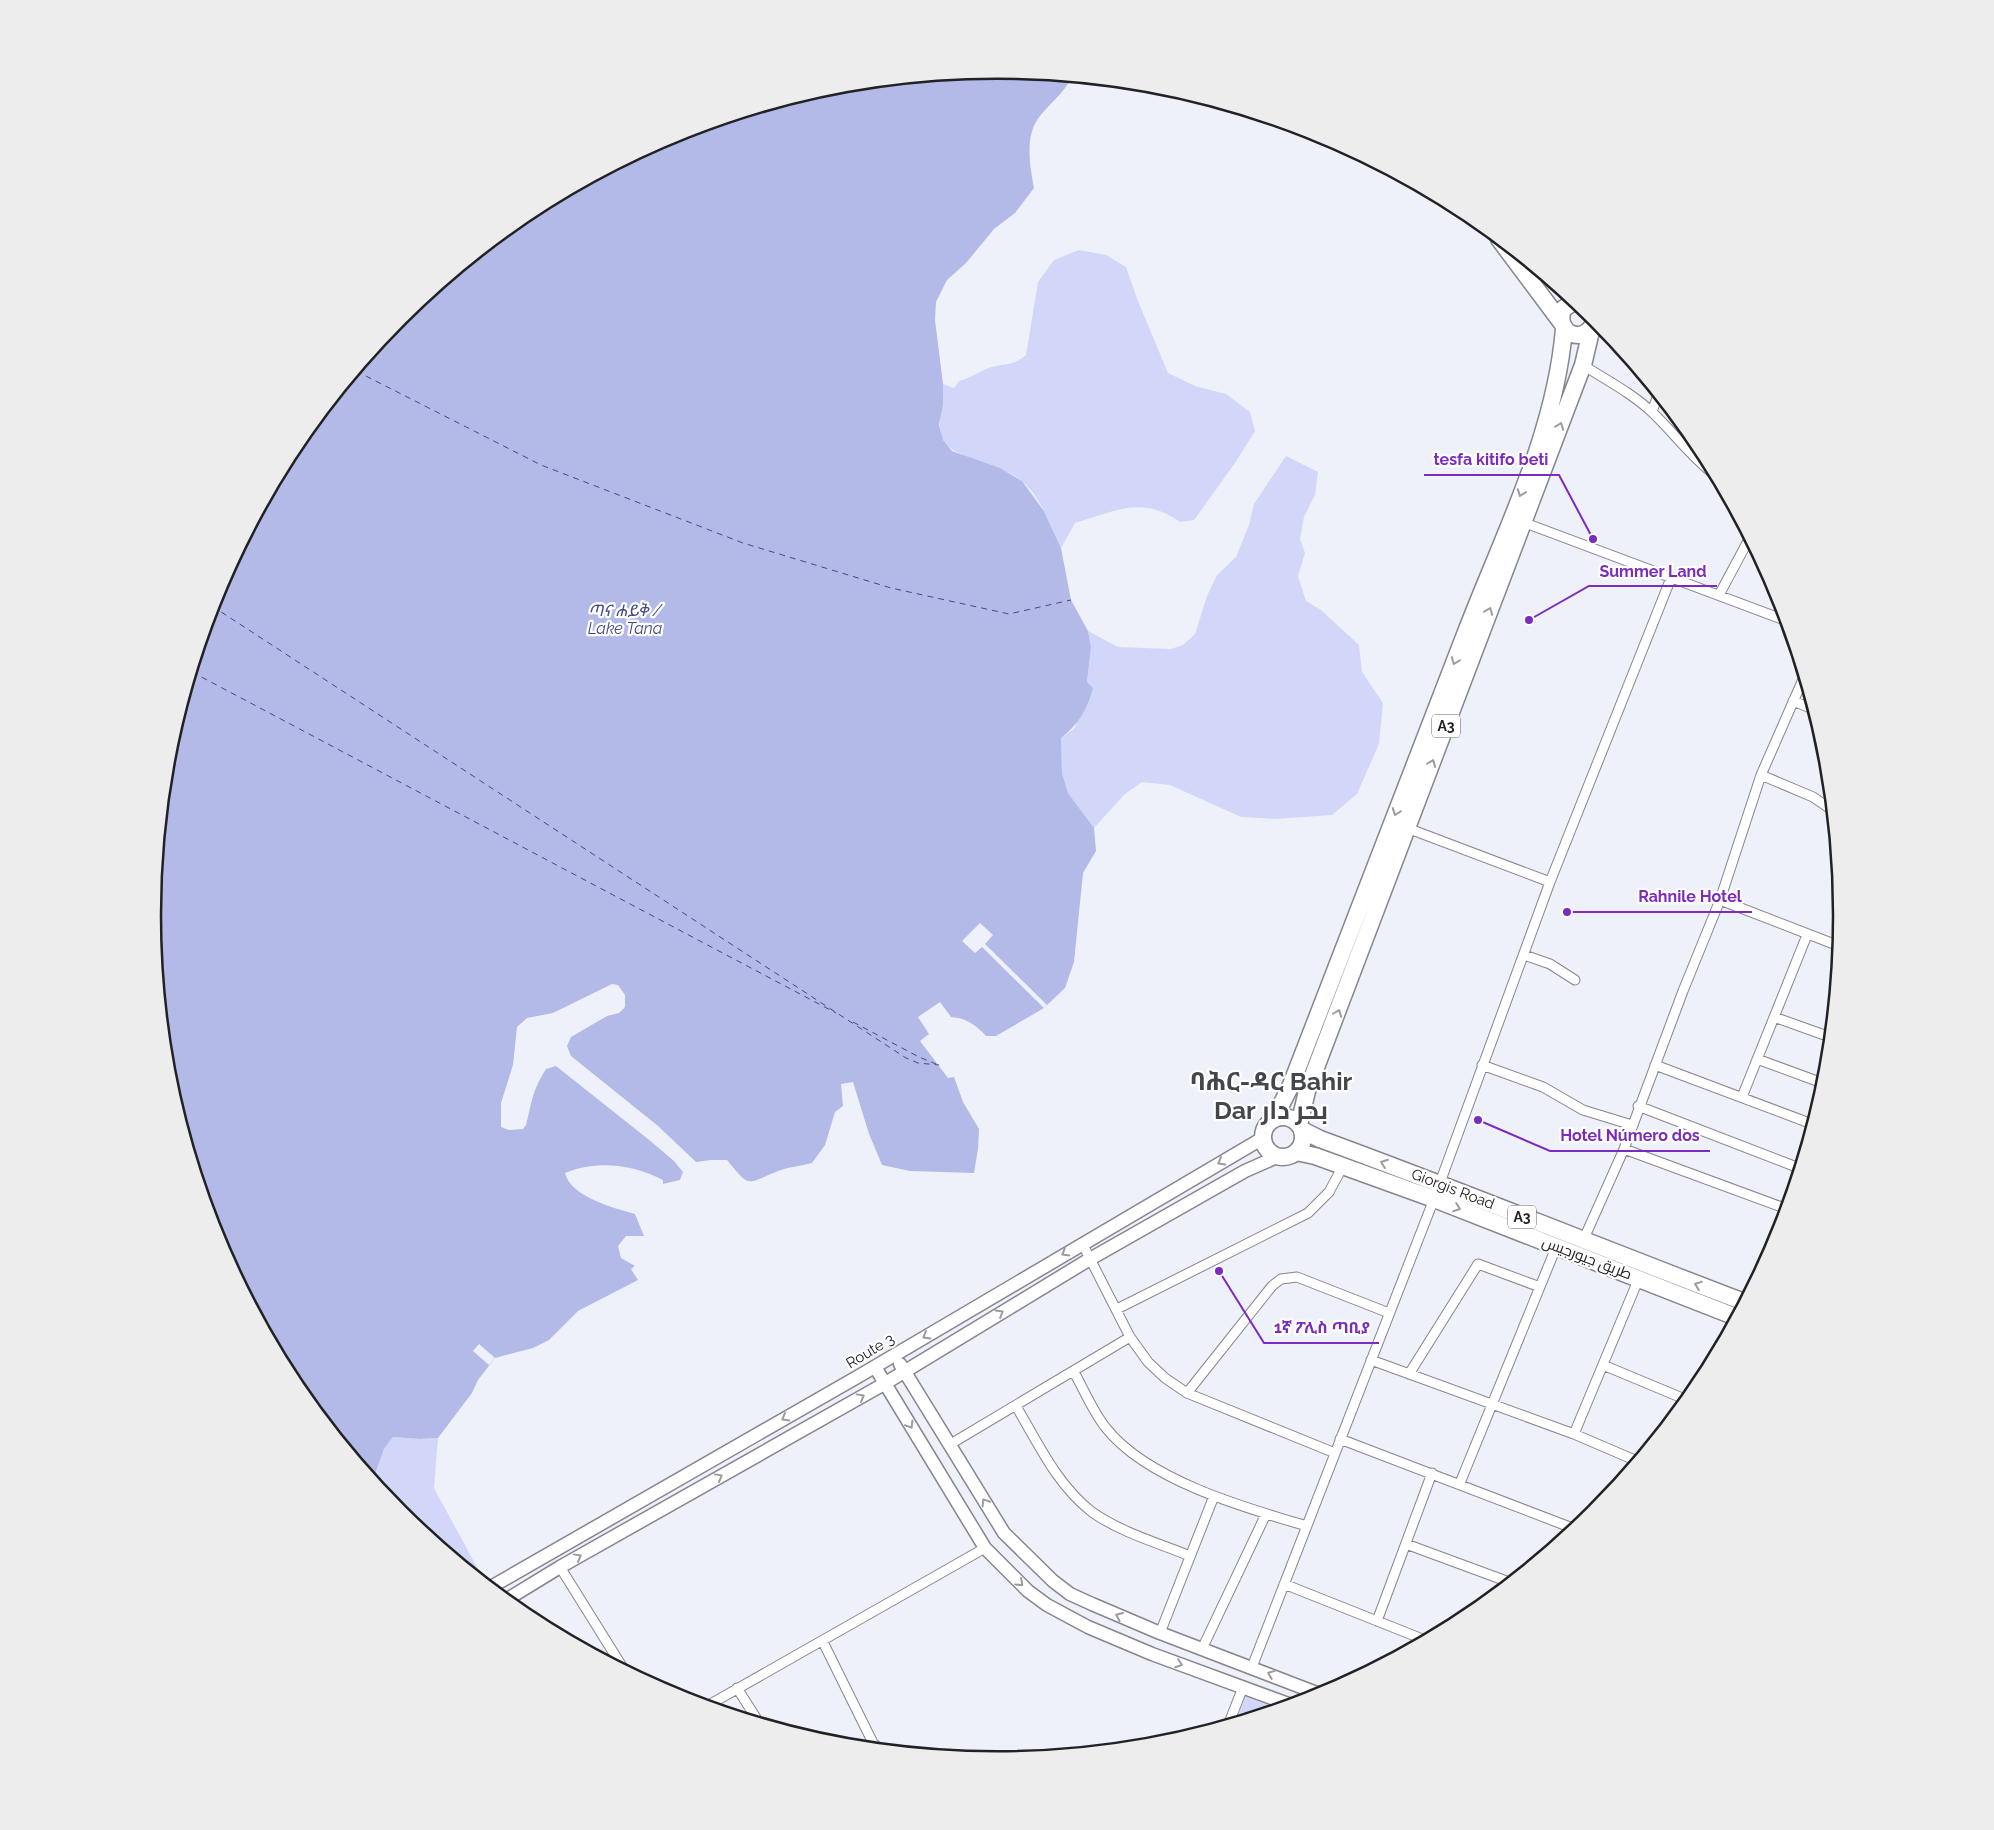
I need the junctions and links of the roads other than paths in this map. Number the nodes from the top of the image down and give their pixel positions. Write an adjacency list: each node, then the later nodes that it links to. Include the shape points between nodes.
1 (1513, 257): 3 (highway)
2 (1568, 305): 3 (highway, A3, via 1563,310)
3 (1563, 325): 4 (highway, A3, via 1576,335 1588,332); 10 (highway, A3, one-way to 10, via 1561,365 1553,401)
4 (1591, 327)
5 (1592, 329): 6 (highway, A3)
6 (1583, 365): 8 (street); 10 (highway, A3, one-way to 6)
7 (1656, 401): 8 (street)
8 (1652, 412): 9 (street)
9 (1698, 460)
10 (1517, 520): 12 (street); 19 (highway, A3)
11 (1747, 545): 13 (street)
12 (1670, 578): 13 (street); 22 (street)
13 (1719, 595): 14 (street)
14 (1779, 618)
15 (1801, 684): 16 (street)
16 (1793, 701): 17 (street); 18 (street)
17 (1807, 706)
18 (1761, 775): 20 (street); 23 (street)
19 (1414, 786): 21 (highway, A3); 21 (highway, A3, one-way to 21)
20 (1826, 806)
21 (1398, 835): 22 (street); 29 (highway, A3); 30 (highway, A3, one-way to 21)
22 (1550, 882): 26 (street)
23 (1720, 900): 24 (street); 34 (street)
24 (1807, 935): 25 (street); 28 (street)
25 (1832, 944)
26 (1524, 955): 27 (street, via 1550,964); 33 (street)
27 (1575, 980)
28 (1774, 1017): 31 (street); 32 (street)
29 (1313, 1029): 30 (highway); 38 (highway, A3)
30 (1329, 1035): 41 (highway, A3, via 1307,1091)
31 (1824, 1035)
32 (1757, 1059): 35 (street); 36 (street)
33 (1482, 1065): 40 (street, via 1543,1087 1583,1110); 48 (street)
34 (1655, 1065): 36 (street); 37 (street)
35 (1816, 1081)
36 (1742, 1097): 39 (street)
37 (1638, 1106): 40 (street); 47 (street)
38 (1274, 1119): 41 (highway, A3, via 1285,1117); 42 (highway, A3, via 1265,1128)
39 (1807, 1122)
40 (1632, 1125): 43 (street)
41 (1301, 1128): 44 (highway, A3, via 1302,1142); 48 (highway, Giorgis Road / A3, one-way to 41, via 1320,1140)
42 (1263, 1138): 45 (highway, via 1268,1150); 52 (main road, Route 3, one-way to 52)
43 (1624, 1149): 50 (street); 53 (street)
44 (1296, 1152): 45 (highway, A3); 46 (highway, طريق جيورجيس / A3)
45 (1279, 1156): 54 (main road, via 1245,1171)
46 (1343, 1166): 49 (highway, طريق جيورجيس / A3); 58 (street, via 1329,1192 1308,1212)
47 (1794, 1166)
48 (1440, 1183): 49 (street); 51 (highway, Giorgis Road / A3)
49 (1434, 1199): 51 (highway, طريق جيورجيس / A3, one-way to 51); 59 (street)
50 (1780, 1207)
51 (1559, 1240): 53 (highway, طريق جيورجيس / A3); 56 (street)
52 (1082, 1244): 54 (street); 62 (main road, Route 3, one-way to 62)
53 (1581, 1248): 55 (highway, طريق جيورجيس / A3); 57 (highway, A3, one-way to 53)
54 (1090, 1258): 58 (street); 66 (main road, one-way to 54)
55 (1639, 1278): 60 (highway, طريق جيورجيس / A3); 64 (street)
56 (1540, 1287): 68 (street, via 1478,1264); 72 (street)
57 (1739, 1300)
58 (1117, 1309): 61 (street)
59 (1389, 1314): 63 (street); 70 (street, via 1297,1277 1281,1279)
60 (1731, 1315)
61 (1130, 1338): 67 (street); 70 (street, via 1164,1378)
62 (894, 1355): 65 (main road, Route 3); 66 (main road)
63 (1371, 1360): 68 (street); 75 (street)
64 (1603, 1365): 71 (street); 74 (street)
65 (875, 1367): 69 (main road); 83 (main road, Route 3, one-way to 83)
66 (904, 1371): 69 (main road); 76 (main road)
67 (1074, 1372): 73 (street); 82 (street, via 1106,1428 1127,1450 1153,1468)
68 (1409, 1374): 72 (street)
69 (884, 1384): 78 (main road, one-way to 78); 85 (main road, one-way to 69)
70 (1187, 1393): 77 (street)
71 (1680, 1397)
72 (1494, 1404): 74 (street); 81 (street)
73 (1016, 1406): 76 (street); 91 (street, via 1055,1472 1093,1512 1121,1528)
74 (1574, 1434): 79 (street)
75 (1340, 1439): 77 (street); 80 (street)
76 (950, 1445): 78 (main road); 88 (main road, one-way to 76)
77 (1335, 1453): 86 (street)
78 (929, 1456): 90 (main road)
79 (1632, 1458)
80 (1432, 1473): 81 (street); 89 (street)
81 (1460, 1483): 87 (street)
82 (1214, 1496): 84 (street); 91 (street)
83 (636, 1502): 85 (main road); 92 (main road, Route 3)
84 (1266, 1514): 86 (street); 103 (street)
85 (645, 1519): 93 (main road, one-way to 85)
86 (1306, 1526): 97 (street)
87 (1567, 1526)
88 (1004, 1533): 90 (main road); 100 (main road, one-way to 88, via 1070,1594 1037,1567)
89 (1406, 1544): 94 (street); 99 (street)
90 (986, 1548): 102 (street); 104 (main road, one-way to 104, via 1011,1575 1047,1605 1088,1627)
91 (1190, 1556): 100 (street)
92 (526, 1567): 95 (main road); 96 (main road, Route 3)
93 (560, 1567): 95 (main road); 105 (street)
94 (1503, 1580)
95 (534, 1582): 98 (main road)
96 (496, 1584)
97 (1284, 1584): 99 (street); 106 (street)
98 (513, 1596)
99 (1377, 1621): 101 (street)
100 (1160, 1633): 103 (main road); 104 (main road)
101 (1418, 1637)
102 (823, 1642): 108 (street); 114 (street)
103 (1202, 1649): 106 (main road)
104 (1152, 1654): 107 (main road, one-way to 107)
105 (616, 1659)
106 (1252, 1667): 107 (main road); 109 (main road, one-way to 106)
107 (1243, 1687): 110 (main road); 113 (street)
108 (736, 1688): 111 (street); 112 (street)
109 (1308, 1691)
110 (1281, 1701)
111 (714, 1702)
112 (754, 1715)
113 (1231, 1718)
114 (872, 1741)

